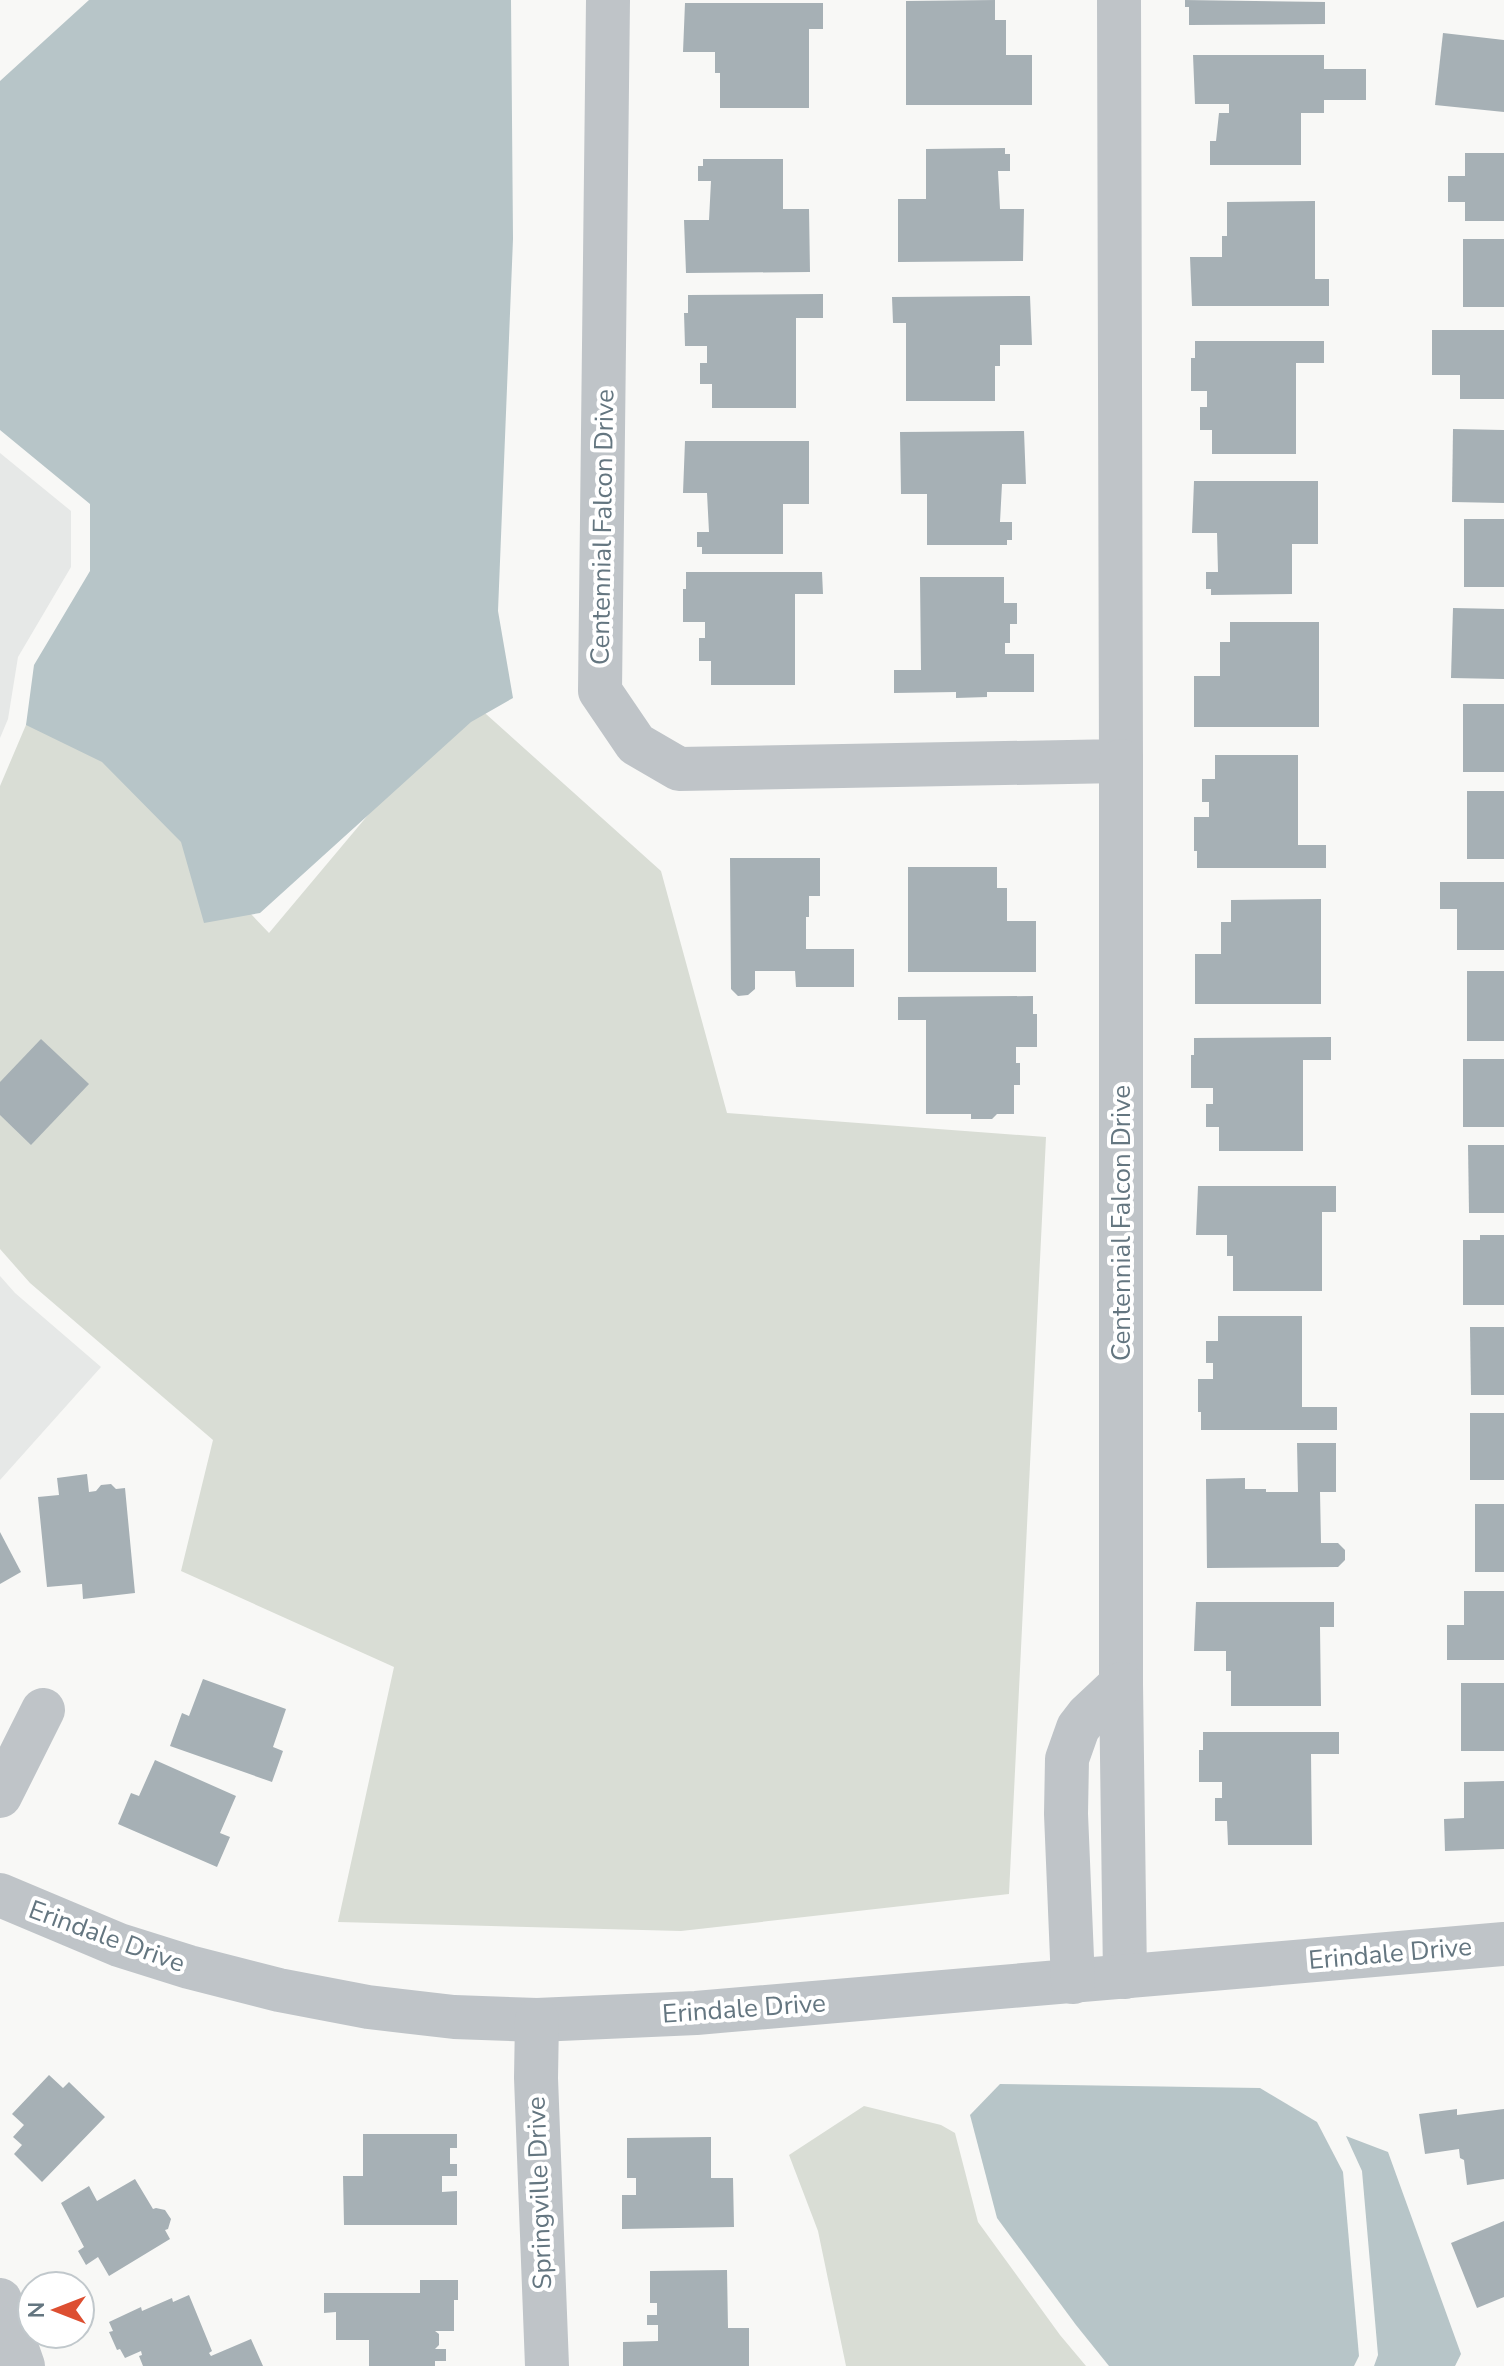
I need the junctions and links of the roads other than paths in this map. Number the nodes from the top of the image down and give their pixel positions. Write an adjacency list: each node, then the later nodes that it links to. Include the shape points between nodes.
1 (608, 0): 3 (street, Centennial Falcon Drive, via 600,691 636,744 679,769)
2 (1119, 0): 3 (street, Centennial Falcon Drive)
3 (1121, 761): 4 (street, Centennial Falcon Drive)
4 (1121, 1684): 7 (street, Centennial Falcon Drive); 8 (street, via 1088,1715 1071,1743)
5 (43, 1710): 6 (street)
6 (0, 1796)
7 (1123, 1825): 8 (street); 11 (street, Centennial Falcon Drive)
8 (1066, 1827): 12 (street)
9 (0, 1895): 13 (street, Erindale Drive, via 119,1945 279,1990 368,2007)
10 (1504, 1944): 11 (street, Erindale Drive)
11 (1125, 1977): 12 (street, Erindale Drive)
12 (1073, 1982): 13 (street, Erindale Drive, via 696,2013)
13 (537, 2020): 16 (street, Springville Drive)
14 (0, 2300): 15 (street)
15 (23, 2366)
16 (547, 2366)

